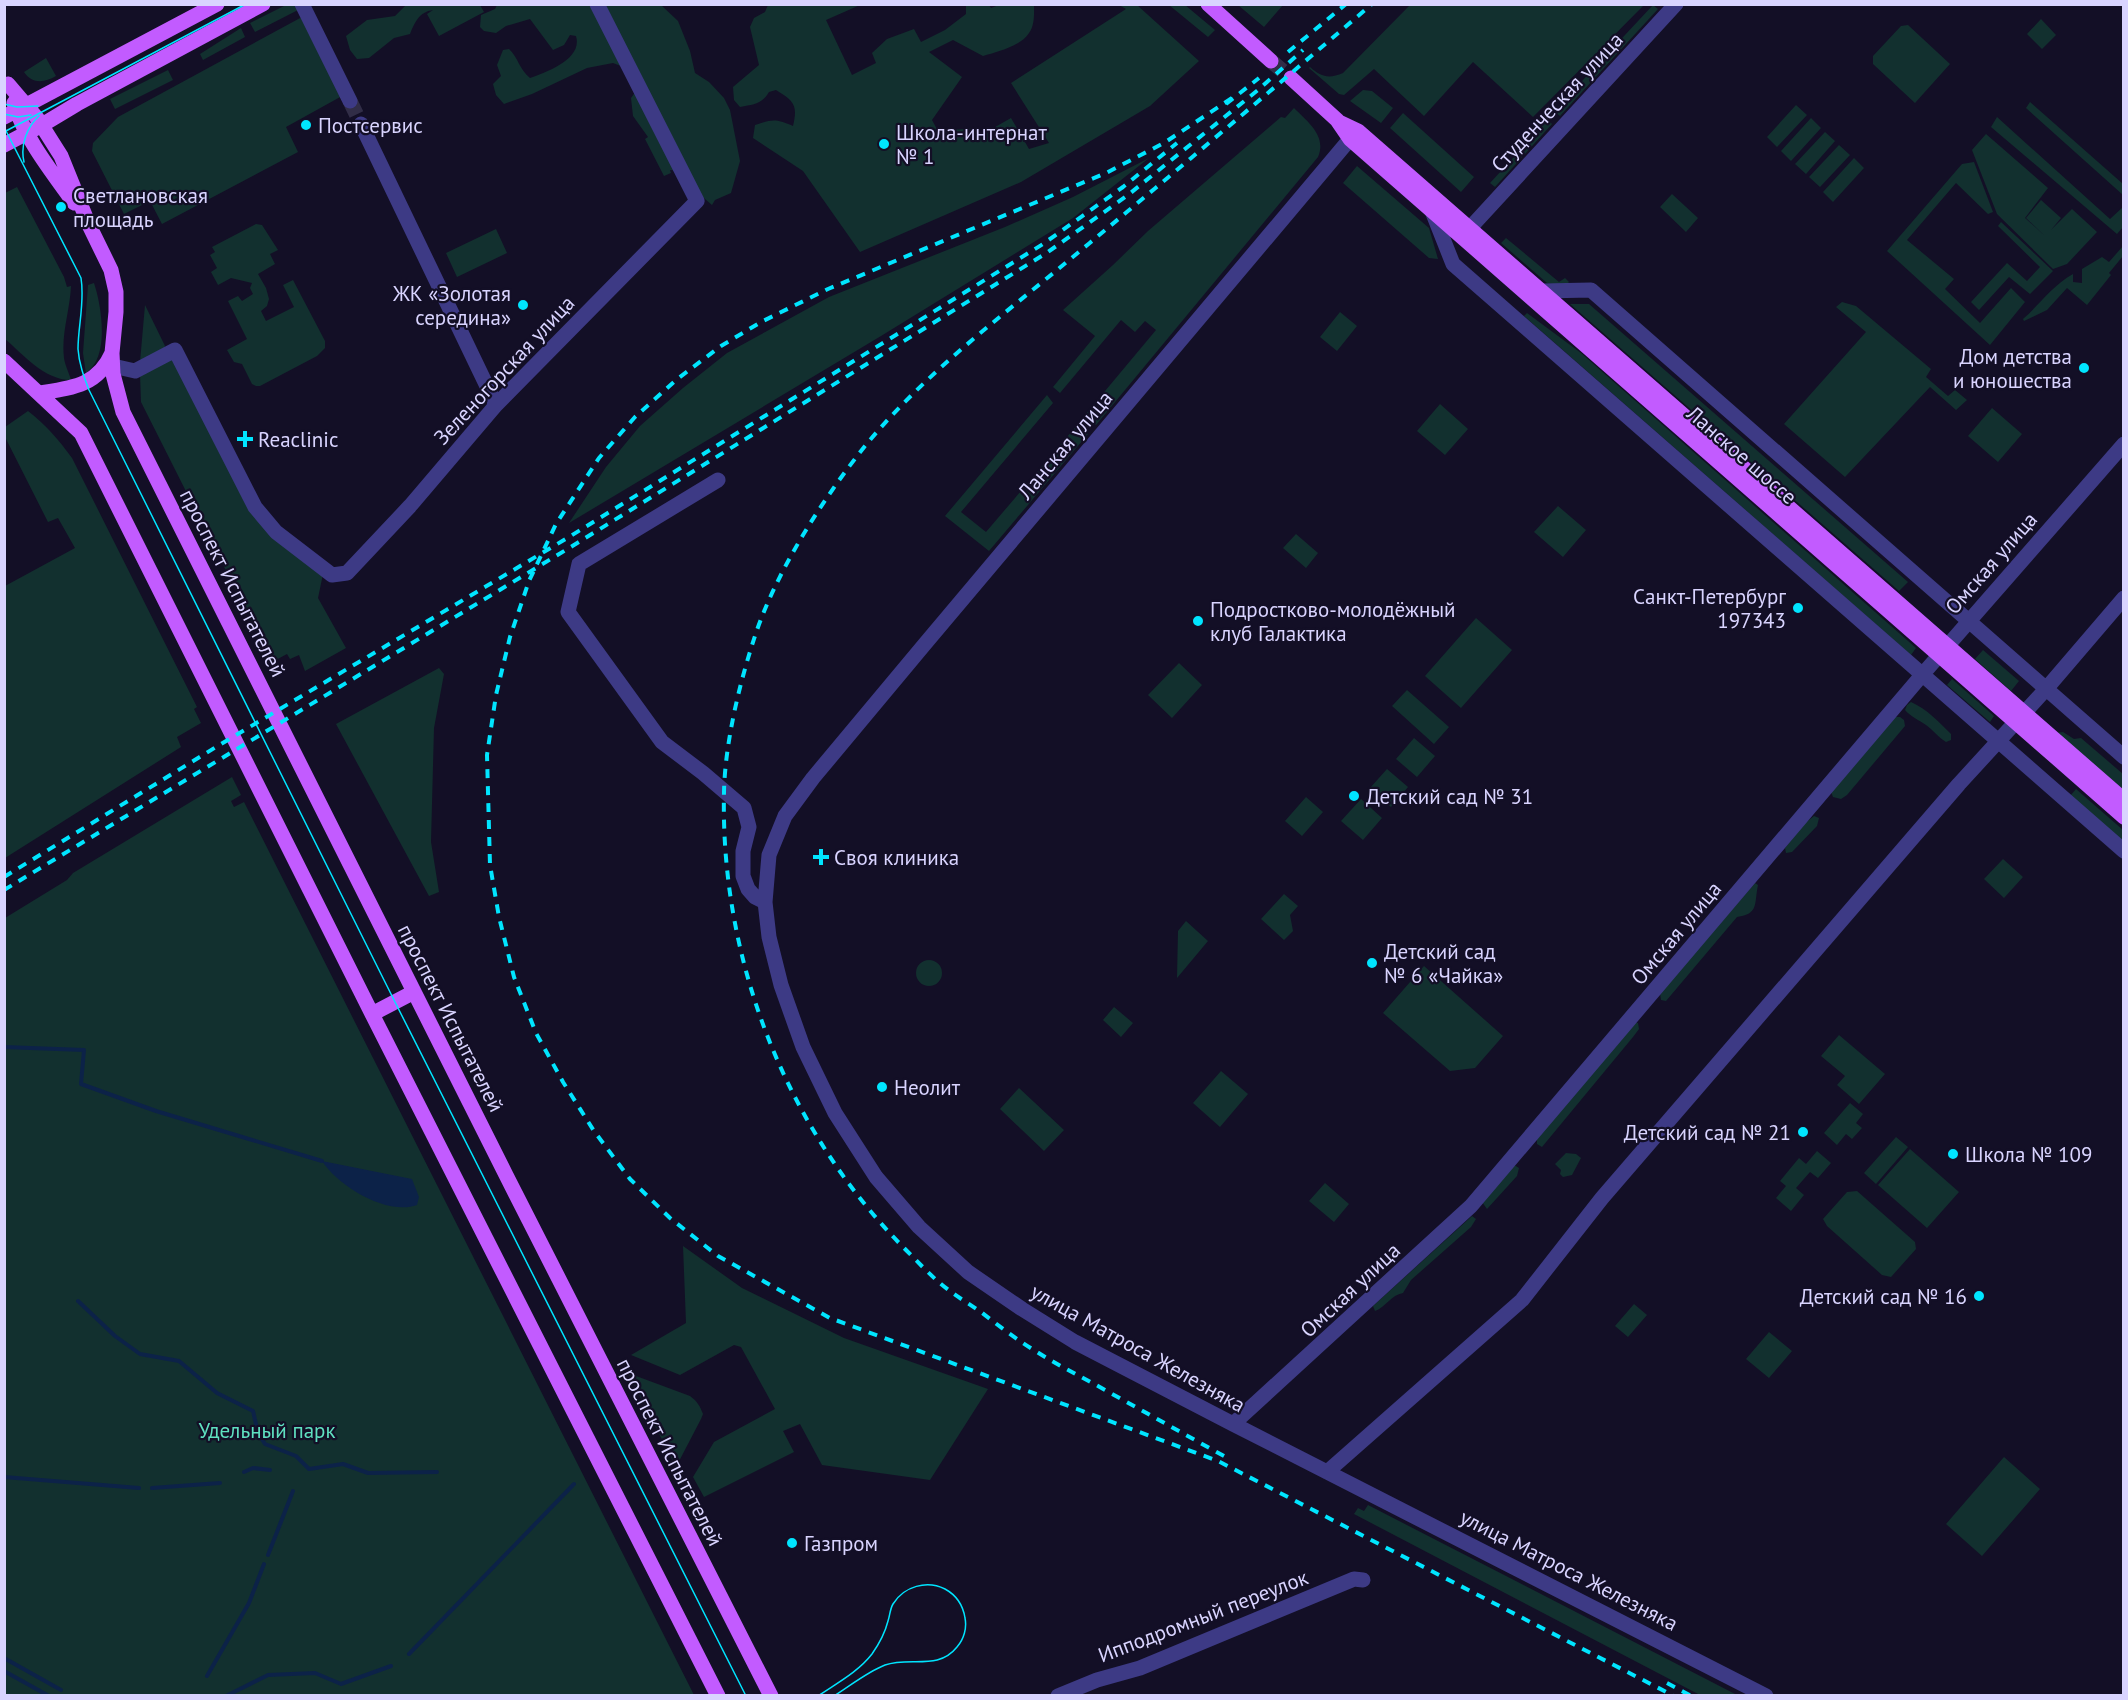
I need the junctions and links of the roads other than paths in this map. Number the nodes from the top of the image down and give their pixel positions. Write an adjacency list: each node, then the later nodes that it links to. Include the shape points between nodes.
1 (217, 4): 11 (main road)
2 (263, 4): 14 (main road)
3 (302, 4): 10 (street)
4 (597, 4): 25 (street, Зеленогорская улица, via 698,201)
5 (1208, 4): 7 (main road)
6 (1676, 4): 20 (street, Студенческая улица)
7 (1271, 61)
8 (1291, 78): 12 (main road, Ланское шоссе)
9 (6, 80): 11 (main road)
10 (350, 101)
11 (16, 111): 14 (main road); 15 (main road)
12 (1337, 120): 16 (main road, Ланское шоссе); 20 (main road, Ланское шоссе, via 1358,131)
13 (361, 123): 25 (street)
14 (42, 125): 15 (main road); 19 (main road, via 61,156)
15 (28, 133): 17 (main road); 19 (main road)
16 (1350, 139): 18 (main road, Ланское шоссе); 36 (street, Ланская улица)
17 (4, 145)
18 (1432, 211): 30 (main road, Ланское шоссе); 31 (street, via 1453,264)
19 (89, 225): 22 (main road, via 111,270 116,292)
20 (1470, 228): 21 (main road, Ланское шоссе)
21 (1542, 291): 29 (street, via 1591,290); 30 (main road, Ланское шоссе)
22 (112, 359): 24 (main road, via 86,383); 25 (street, Зеленогорская улица, via 135,371 175,350 255,507 276,532 332,575 347,573); 43 (main road, проспект Испытателей, via 123,412)
23 (4, 362): 24 (main road)
24 (39, 393): 44 (main road, via 81,433)
25 (496, 405)
26 (2124, 444): 29 (street, Омская улица)
27 (718, 480): 39 (street, via 579,564 568,612 662,742 744,808 749,826)
28 (2124, 598): 32 (street)
29 (1968, 622): 30 (street, Омская улица); 32 (street)
30 (1943, 650): 31 (street, Омская улица); 33 (main road, Ланское шоссе)
31 (1922, 675): 34 (street); 45 (street, Омская улица, via 1471,1206)
32 (2046, 689): 33 (street); 35 (street)
33 (2020, 718): 34 (street); 37 (main road, Ланское шоссе); 38 (main road, Ланское шоссе)
34 (1998, 741): 40 (street); 46 (street, via 1602,1198 1522,1300)
35 (2124, 757)
36 (813, 778): 41 (street, улица Матроса Железняка, via 785,816)
37 (2124, 800)
38 (2124, 817)
39 (743, 851): 41 (street, via 754,861); 42 (street, via 743,876 748,890)
40 (2124, 851)
41 (768, 865): 42 (street, улица Матроса Железняка)
42 (765, 902): 45 (street, улица Матроса Железняка, via 781,985 803,1047 835,1113 876,1177 919,1227 968,1272 1061,1334)
43 (414, 992): 44 (main road); 49 (main road, проспект Испытателей)
44 (372, 1014): 48 (main road)
45 (1233, 1424): 46 (street, улица Матроса Железняка)
46 (1327, 1472): 51 (street, улица Матроса Железняка)
47 (1363, 1580): 50 (street, Ипподромный переулок, via 1354,1579 1140,1668)
48 (718, 1695)
49 (771, 1695)
50 (1058, 1695)
51 (1766, 1695)

